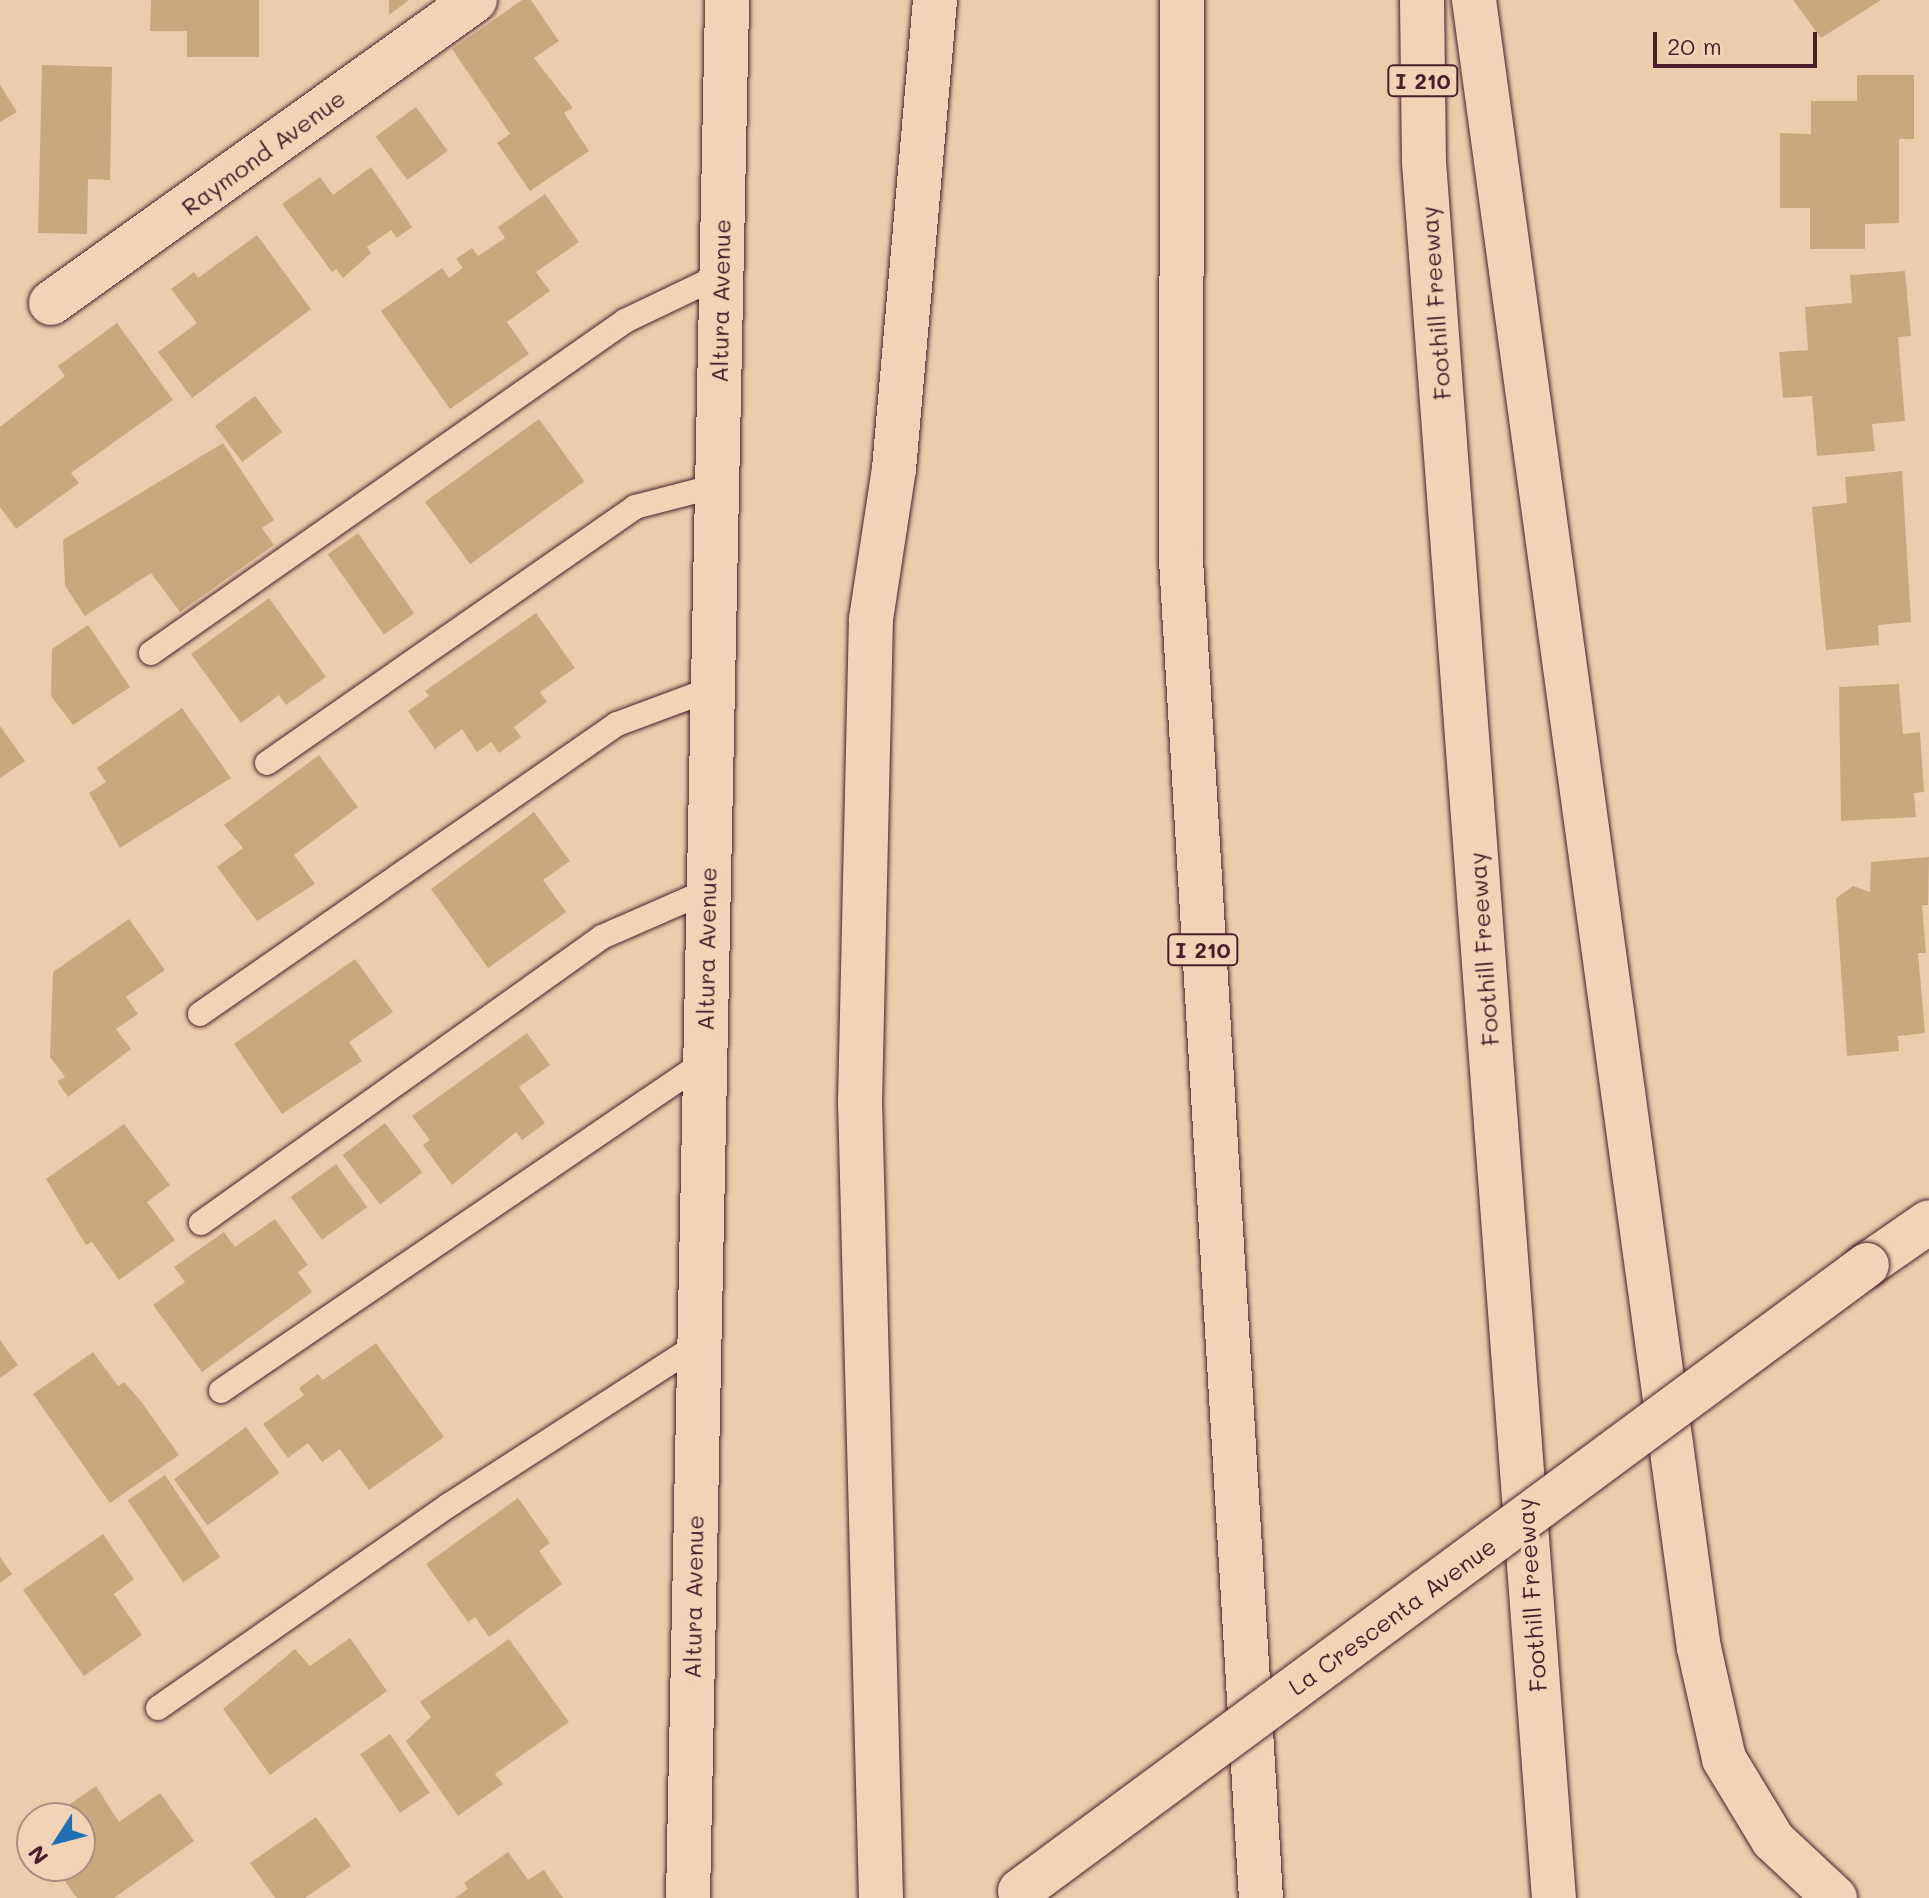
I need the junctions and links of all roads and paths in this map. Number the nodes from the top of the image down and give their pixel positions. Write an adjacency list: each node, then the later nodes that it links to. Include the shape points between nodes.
1 (475, 0): 8 (main road, Raymond Avenue)
2 (727, 0): 7 (main road, Altura Avenue)
3 (935, 0): 23 (main road, via 894,469 871,619 860,1102)
4 (1182, 0): 24 (main road, I 210, via 1181,560)
5 (1422, 0): 25 (main road, Foothill Freeway / I 210, via 1424,162)
6 (1474, 0): 26 (main road, via 1699,1648 1724,1759 1773,1840)
7 (721, 275): 9 (main road, Altura Avenue); 10 (lane, via 625,321)
8 (51, 303)
9 (716, 486): 11 (main road, Altura Avenue); 12 (lane, via 635,507)
10 (151, 653)
11 (711, 689): 13 (main road, Altura Avenue); 14 (lane, via 617,724)
12 (267, 763)
13 (707, 891): 15 (main road, Altura Avenue); 17 (lane, via 602,937)
14 (200, 1014)
15 (704, 1062): 18 (main road, Altura Avenue); 19 (lane)
16 (1929, 1222): 21 (main road, La Crescenta Avenue, bridge)
17 (201, 1223)
18 (697, 1345): 20 (lane, via 449,1505); 22 (main road, Altura Avenue)
19 (221, 1391)
20 (158, 1708)
21 (1015, 1895)
22 (688, 1898)
23 (881, 1898)
24 (1261, 1898)
25 (1554, 1898)
26 (1835, 1898)

